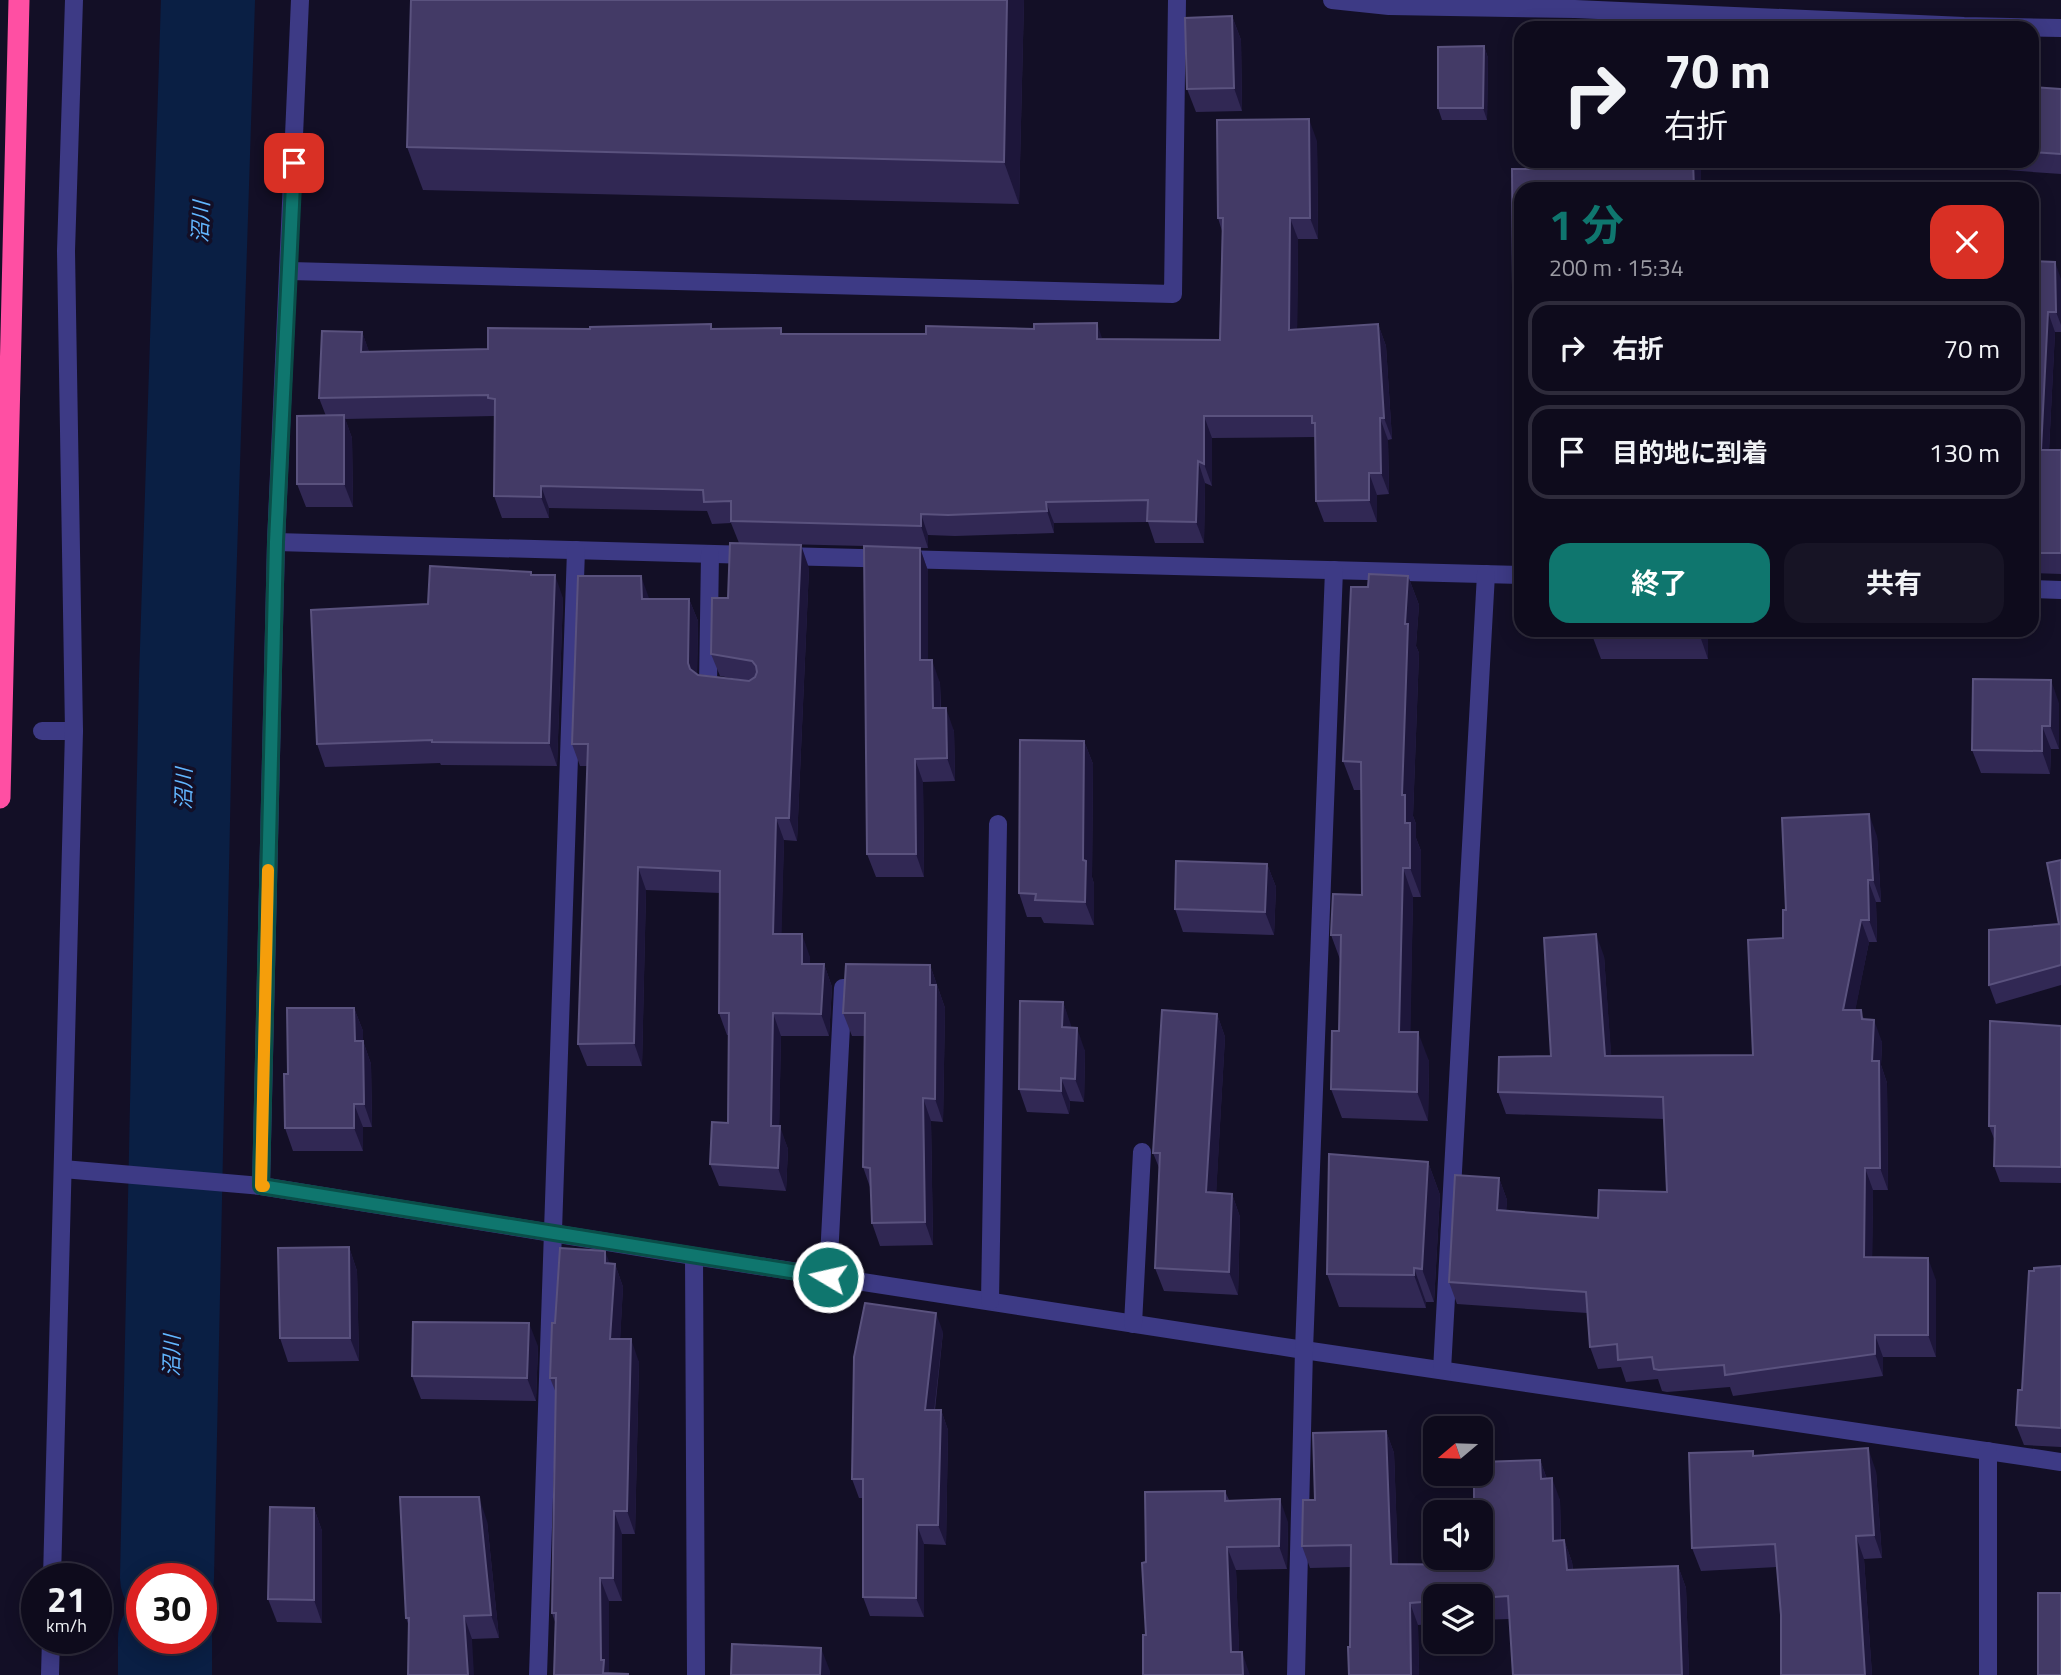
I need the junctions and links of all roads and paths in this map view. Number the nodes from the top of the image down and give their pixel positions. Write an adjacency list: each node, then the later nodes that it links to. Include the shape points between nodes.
1 (19, 0): 22 (highway)
2 (74, 0): 21 (street, via 66,251)
3 (300, 0): 10 (street)
4 (1177, 0): 10 (street, via 1172,293)
5 (1332, 0): 6 (street)
6 (1378, 3): 7 (street)
7 (1850, 21)
8 (2039, 28): 9 (street)
9 (2061, 29)
10 (290, 271): 11 (street)
11 (276, 542): 12 (street); 27 (street)
12 (576, 550): 13 (street); 28 (street)
13 (710, 554): 14 (street); 19 (street, via 708,686)
14 (1334, 570): 15 (street); 33 (street)
15 (1486, 574): 16 (street); 34 (street)
16 (1514, 575)
17 (2039, 589): 18 (street)
18 (2061, 590)
19 (743, 691)
20 (42, 731): 21 (street)
21 (74, 731): 26 (street)
22 (0, 798)
23 (998, 824): 31 (street)
24 (843, 988): 30 (street)
25 (1142, 1152): 32 (street)
26 (64, 1169): 27 (street); 37 (street)
27 (261, 1186): 28 (street)
28 (552, 1232): 29 (street); 40 (street)
29 (694, 1256): 30 (street); 41 (street)
30 (828, 1277): 31 (street)
31 (990, 1301): 32 (street)
32 (1133, 1324): 33 (street)
33 (1304, 1350): 34 (street); 42 (street)
34 (1442, 1370): 35 (street)
35 (1988, 1451): 36 (street); 43 (street)
36 (2061, 1462)
37 (52, 1563)
38 (51, 1654): 39 (street)
39 (50, 1675)
40 (538, 1675)
41 (696, 1675)
42 (1296, 1675)
43 (1988, 1675)

